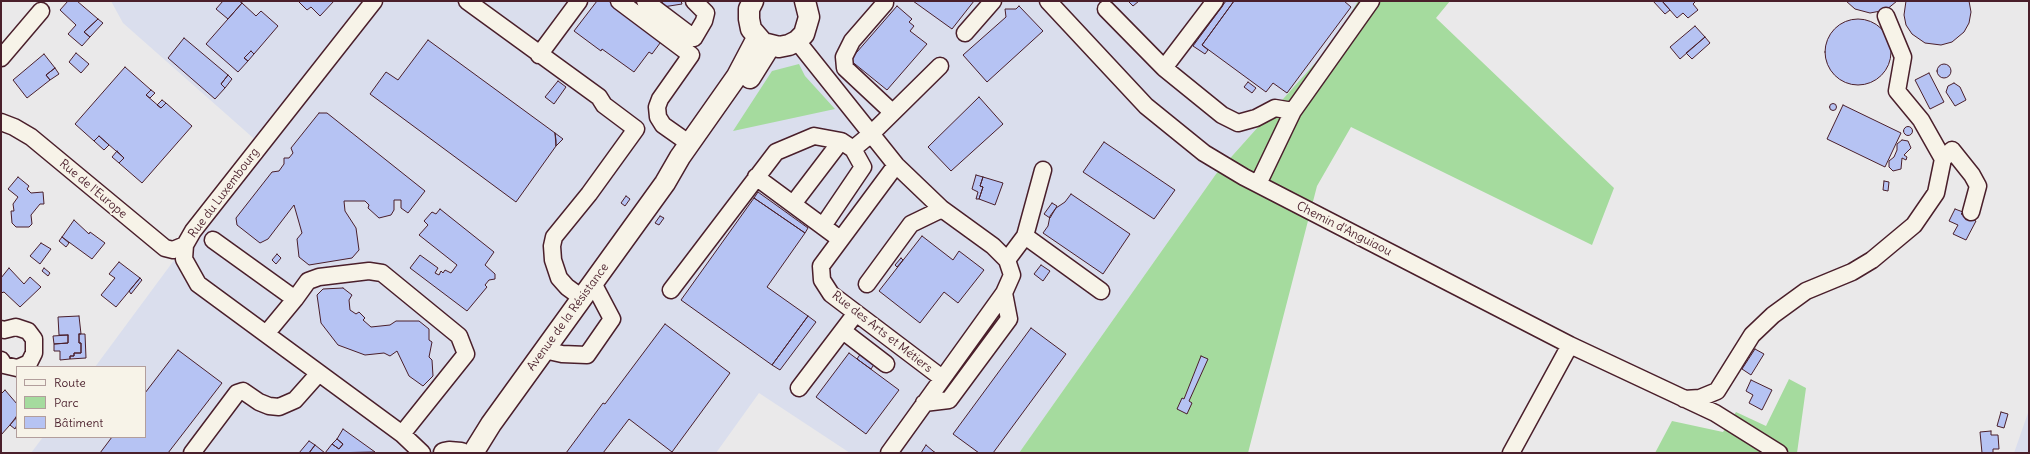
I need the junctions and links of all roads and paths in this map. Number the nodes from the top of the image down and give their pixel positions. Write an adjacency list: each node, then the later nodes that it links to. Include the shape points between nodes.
1 (374, 1): 43 (street, Rue du Luxembourg, via 193,231)
2 (467, 1): 20 (street)
3 (579, 1): 20 (street)
4 (619, 1): 28 (street, via 691,55 657,107 658,117 663,125)
5 (645, 1): 6 (street, via 694,38 704,22 706,13)
6 (694, 1)
7 (753, 1): 19 (main road, via 748,19 751,29)
8 (805, 1): 18 (main road, via 809,17 808,26)
9 (993, 1): 17 (street)
10 (1048, 1): 35 (street, Chemin d'Anguiaou, via 1146,106 1204,153)
11 (1371, 1): 24 (street)
12 (1214, 2): 23 (street)
13 (886, 3): 25 (street, via 852,41 844,57 845,68)
14 (1106, 9): 23 (street)
15 (41, 11): 21 (street)
16 (1886, 16): 30 (street, via 1903,57 1896,90 1921,120)
17 (965, 33)
18 (797, 41): 19 (main road, via 789,46 780,47); 27 (street)
19 (763, 42): 28 (main road, Avenue de la Résistance); 34 (main road, Avenue de la Résistance, via 742,92 709,139 678,174)
20 (539, 55): 46 (street, via 599,97 604,105 636,129 554,238 552,260 559,278 566,287)
21 (1, 58)
22 (940, 66): 25 (street)
23 (1164, 68): 24 (street, via 1222,115 1238,123 1256,118 1275,108)
24 (1293, 111): 35 (street)
25 (892, 112): 27 (street)
26 (1, 122): 43 (street, Rue de l'Europe, via 14,126 31,137 165,248 173,250)
27 (871, 134): 29 (street); 31 (street)
28 (690, 144): 34 (main road, Avenue de la Résistance)
29 (847, 145): 33 (street, via 814,136 776,152); 36 (street); 39 (street, via 863,167)
30 (1943, 159): 38 (street, via 1952,150 1978,186); 64 (street, via 1936,193 1914,225 1872,260 1852,272 1806,291 1773,315 1752,335 1717,391 1700,398)
31 (896, 165): 37 (street); 41 (street, Rue des Arts et Métiers)
32 (1043, 170): 40 (street)
33 (756, 177): 36 (street); 47 (street)
34 (665, 183): 46 (main road, Avenue de la Résistance)
35 (1258, 184): 55 (street, Chemin d'Anguiaou)
36 (793, 204): 39 (street)
37 (942, 209): 44 (street, via 993,246); 45 (street, via 911,224)
38 (1970, 212)
39 (823, 226): 41 (street)
40 (1025, 236): 44 (street); 48 (street)
41 (840, 239): 51 (street, Rue des Arts et Métiers, via 822,266 822,280 831,294)
42 (213, 240): 50 (street)
43 (185, 245): 54 (street, Rue du Luxembourg, via 184,259 198,284)
44 (1007, 260): 49 (street, Rue des Arts et Métiers, via 1012,275)
45 (867, 284)
46 (587, 290): 56 (main road, Avenue de la Résistance); 56 (street, via 612,319 588,355)
47 (672, 290)
48 (1101, 291)
49 (1004, 293): 62 (street, Rue des Arts et Métiers); 65 (street, via 1009,319 948,400)
50 (295, 299): 54 (street); 66 (street, via 308,282 320,277 369,271 382,273 459,336 466,354)
51 (856, 313): 53 (street); 62 (street, Rue des Arts et Métiers)
52 (1, 329): 59 (street, via 16,328 28,331 34,339 34,353 29,363)
53 (843, 331): 58 (street); 63 (street)
54 (266, 334): 61 (street, Rue du Luxembourg)
55 (1570, 345): 64 (street, Chemin d'Anguiaou); 73 (street)
56 (544, 350): 71 (main road, Avenue de la Résistance)
57 (1, 360): 60 (street, via 4,365)
58 (886, 364)
59 (22, 366)
60 (16, 368)
61 (319, 373): 66 (street, Rue du Luxembourg); 67 (street, via 295,400 279,407 259,402 244,391 237,393)
62 (942, 378): 65 (street, Rue des Arts et Métiers)
63 (799, 388)
64 (1682, 399): 74 (street, Chemin d'Anguiaou, via 1715,413)
65 (924, 403): 72 (street, Rue des Arts et Métiers)
66 (402, 434): 68 (street, Rue du Luxembourg)
67 (192, 453)
68 (422, 453)
69 (444, 453): 70 (main road)
70 (461, 453)
71 (472, 453)
72 (889, 453)
73 (1511, 453)
74 (1779, 453)

